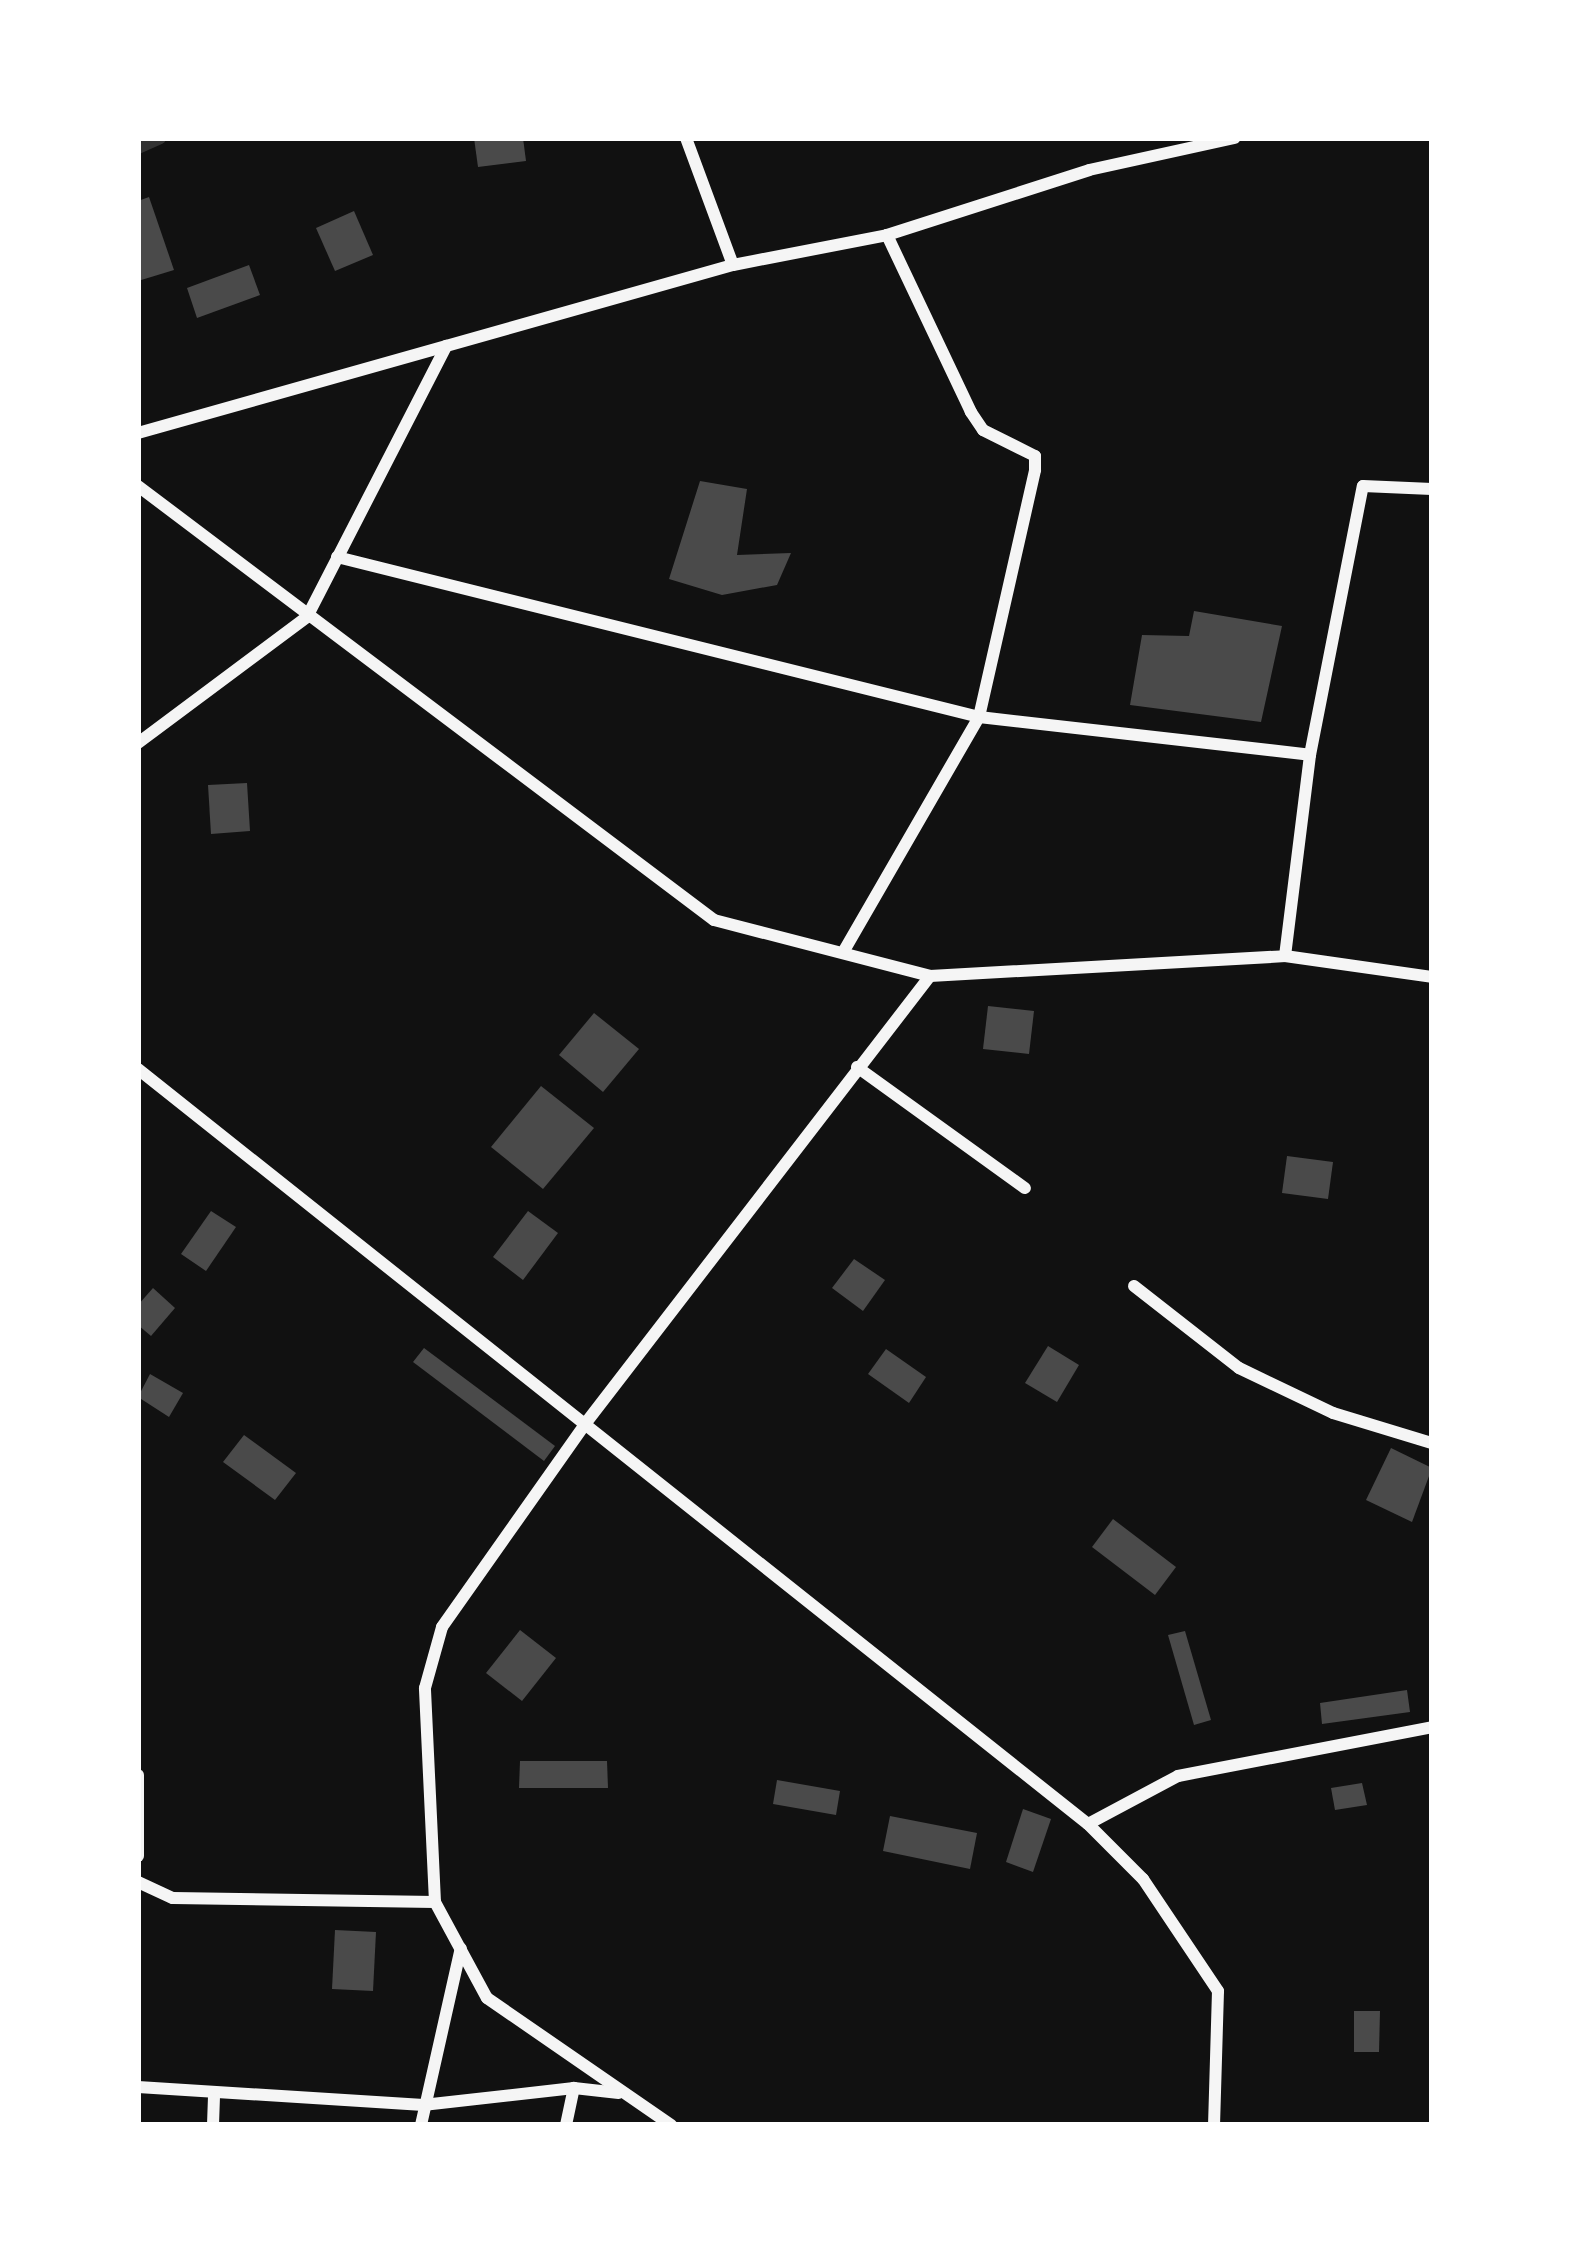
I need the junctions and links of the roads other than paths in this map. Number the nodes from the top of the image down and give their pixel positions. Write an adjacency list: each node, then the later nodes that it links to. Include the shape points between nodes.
1 (686, 138): 4 (street)
2 (1235, 138): 3 (street, via 1089,170)
3 (886, 235): 4 (street); 11 (street, via 970,412 983,430 1035,456)
4 (733, 266): 5 (street)
5 (446, 346): 6 (street); 9 (street)
6 (138, 433)
7 (139, 488): 10 (street)
8 (1432, 489): 13 (street, via 1363,486)
9 (337, 557): 10 (street); 11 (street)
10 (307, 617): 12 (street); 14 (street, via 714,920)
11 (979, 717): 13 (street); 14 (street)
12 (138, 743)
13 (1310, 754): 15 (street)
14 (845, 949): 16 (street)
15 (1285, 956): 16 (street); 17 (street)
16 (930, 976): 18 (street)
17 (1432, 977)
18 (857, 1067): 20 (street); 22 (street)
19 (138, 1069): 22 (street)
20 (1025, 1188)
21 (1134, 1286): 23 (street, via 1239,1368 1334,1413)
22 (585, 1424): 26 (street); 29 (street, via 442,1627 424,1688)
23 (1432, 1443)
24 (1432, 1727): 26 (street, via 1178,1776)
25 (138, 1775): 27 (street)
26 (1088, 1824): 40 (street, via 1143,1879 1217,1991)
27 (138, 1856)
28 (138, 1882): 29 (street, via 173,1898)
29 (435, 1902): 30 (street)
30 (461, 1948): 34 (street, via 487,1998); 35 (street)
31 (138, 2086): 33 (street)
32 (574, 2088): 34 (street); 35 (street); 38 (street)
33 (214, 2092): 35 (street); 36 (street)
34 (620, 2093): 39 (street)
35 (423, 2105): 37 (street)
36 (212, 2125)
37 (421, 2125)
38 (566, 2125)
39 (671, 2125)
40 (1214, 2125)

